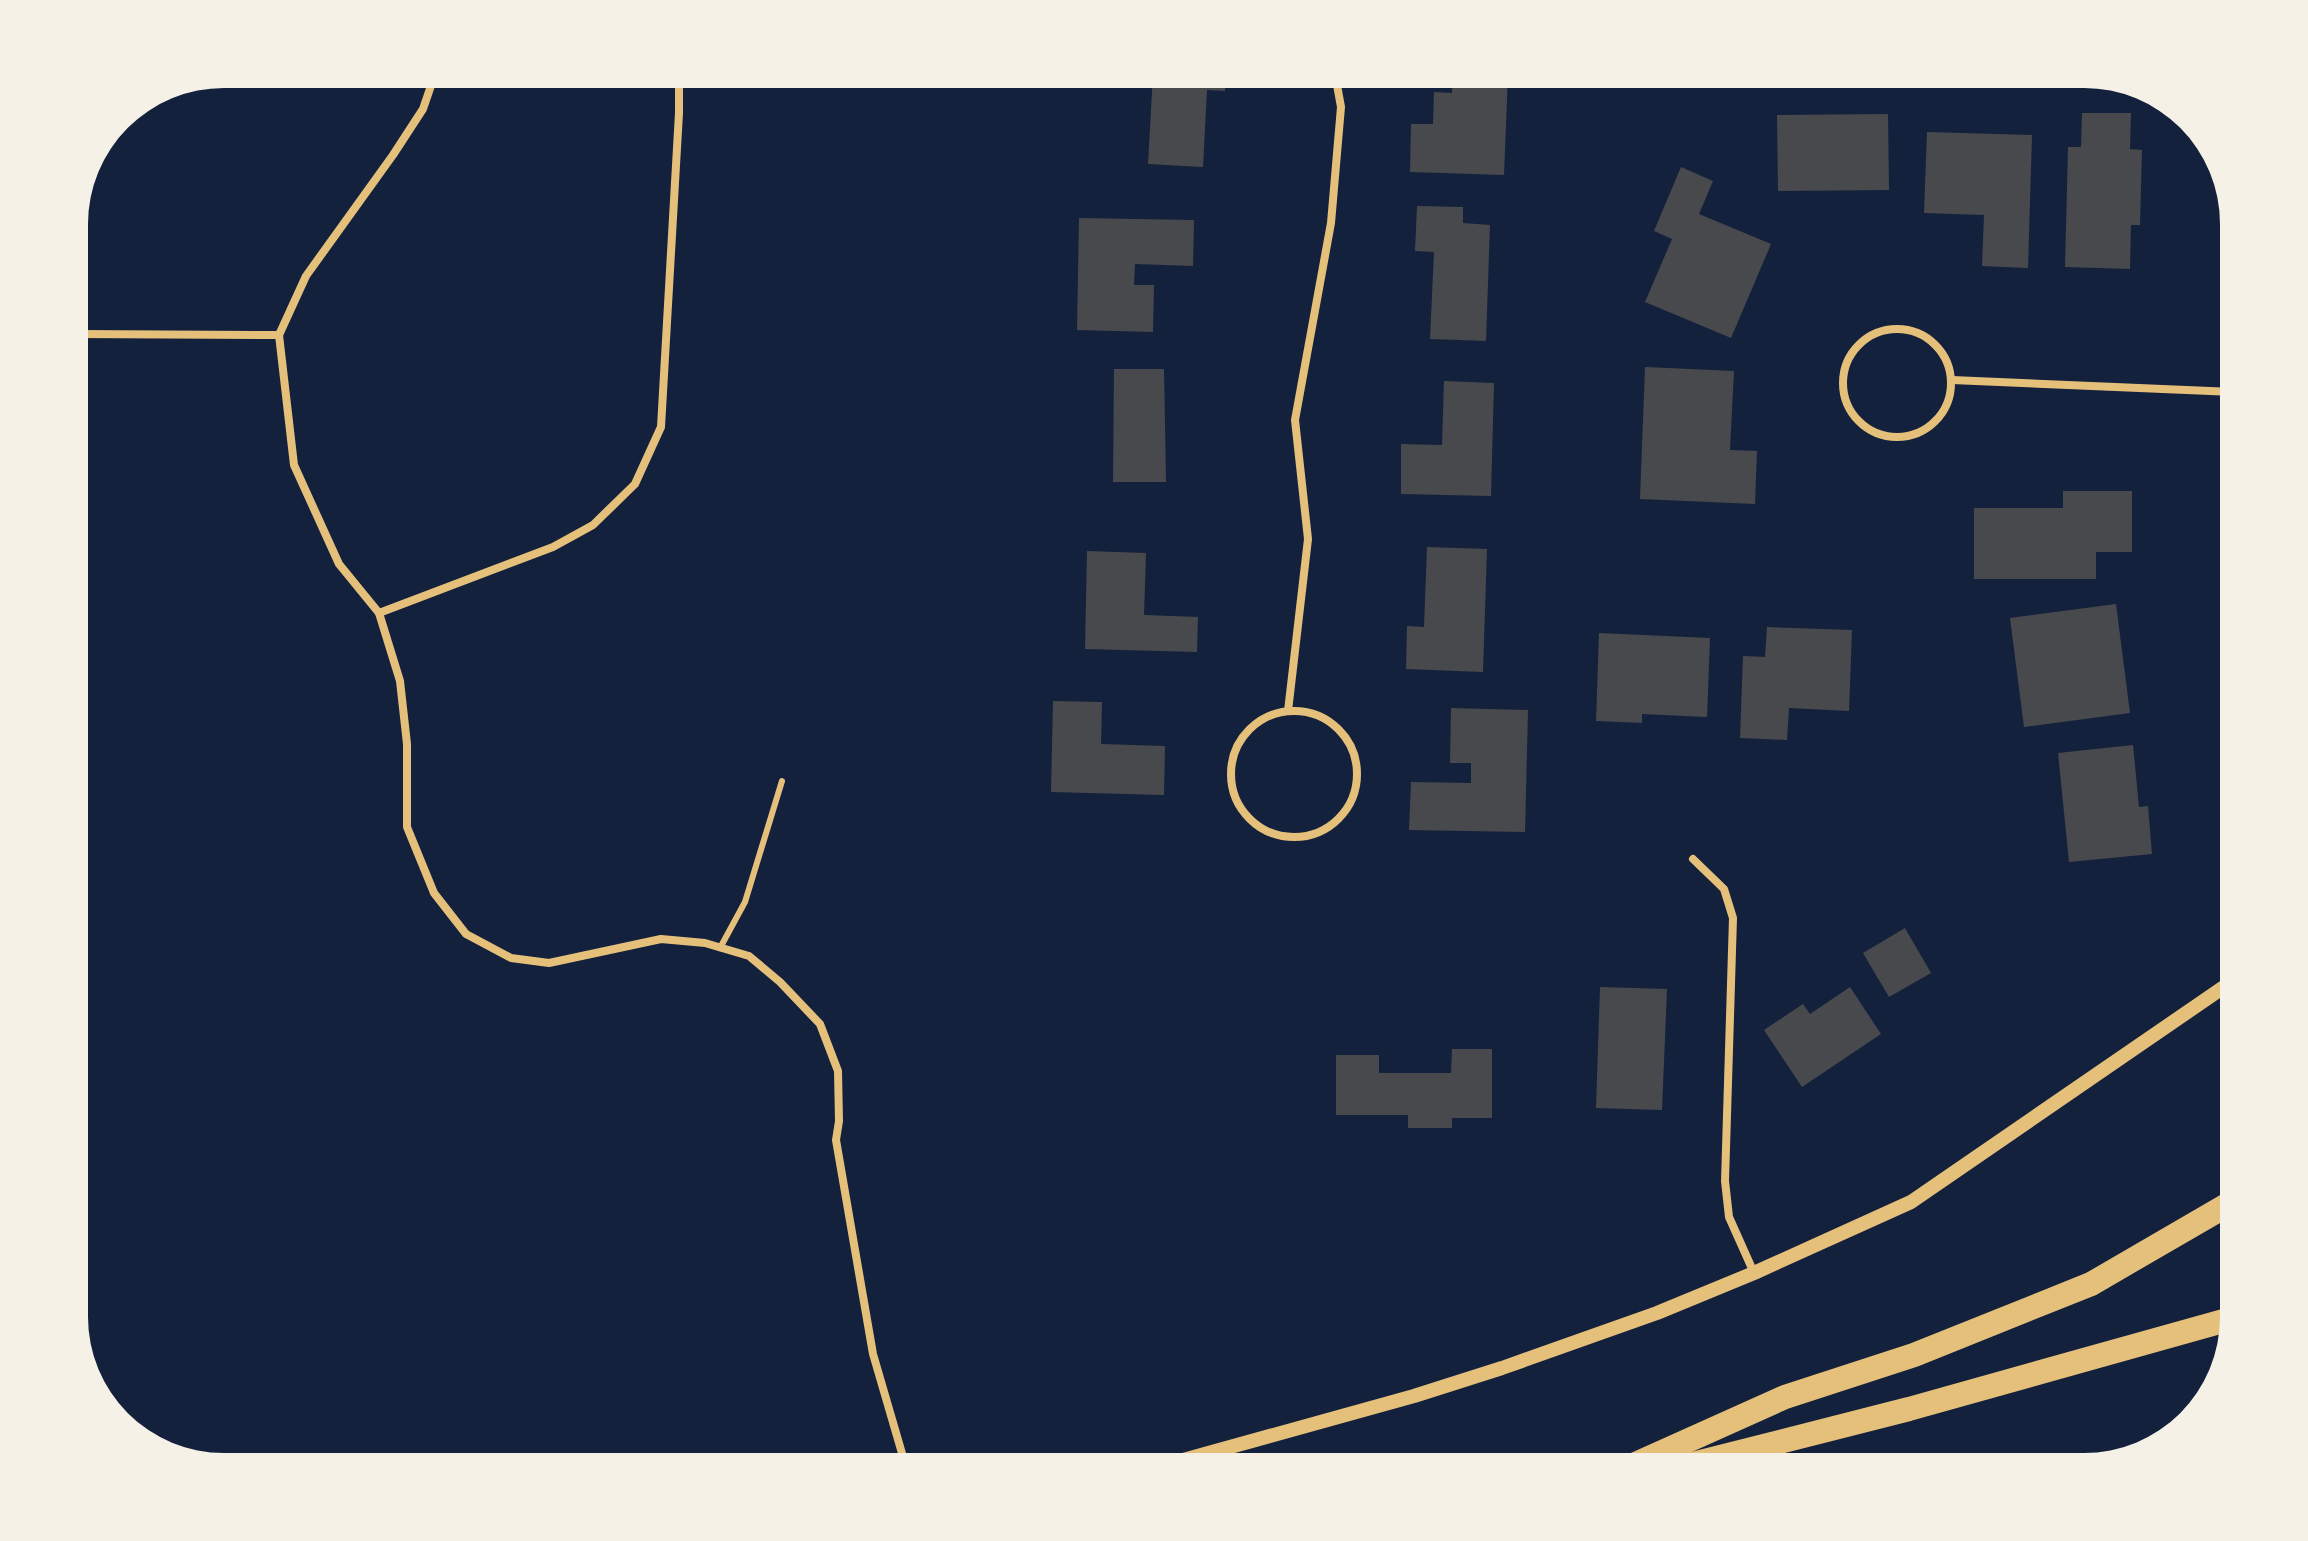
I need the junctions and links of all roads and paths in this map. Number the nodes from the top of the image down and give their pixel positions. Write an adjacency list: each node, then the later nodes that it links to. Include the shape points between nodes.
1 (430, 88): 5 (street, via 401,143 306,276)
2 (679, 88): 8 (street, via 661,427 635,484 593,525 553,547)
3 (1338, 88): 9 (street, via 1341,107 1331,223 1295,420 1308,539)
4 (88, 334): 5 (street)
5 (279, 335): 8 (street, via 294,465 339,564)
6 (1952, 380): 6 (street, via 1939,347 1917,333 1892,328 1860,343 1843,374 1849,409 1860,423 1885,435 1912,436 1929,428 1942,415); 7 (street)
7 (2220, 391)
8 (379, 613): 12 (street, via 400,681 407,827 434,893 466,934 511,958 549,963 661,939)
9 (1288, 711): 9 (street, via 1267,716 1249,729 1230,766 1231,787 1252,823 1292,838 1330,827 1343,814 1357,780 1356,761 1338,729 1315,715)
10 (782, 781): 12 (lane, via 745,902)
11 (1693, 859): 15 (street, via 1724,889 1733,918 1725,1181 1729,1217)
12 (720, 948): 17 (street, via 749,956 780,982 820,1024 838,1071 836,1140 873,1354)
13 (2220, 990): 15 (street, via 1911,1202)
14 (2220, 1209): 19 (highway, via 2091,1284 1914,1355 1785,1397)
15 (1754, 1273): 18 (street, via 1502,1368)
16 (2219, 1322): 20 (highway)
17 (902, 1453)
18 (1208, 1453)
19 (1660, 1453)
20 (1736, 1453)

